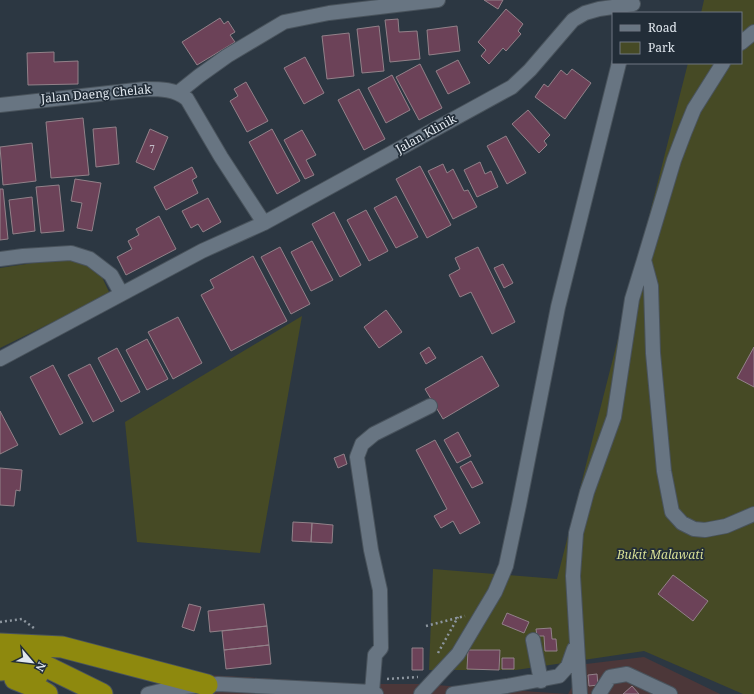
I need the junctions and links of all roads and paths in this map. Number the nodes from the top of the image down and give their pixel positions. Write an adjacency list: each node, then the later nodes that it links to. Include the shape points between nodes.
1 (438, 0): 7 (street, via 329,13 284,22 226,56)
2 (633, 6): 9 (street, Jalan Klinik, via 599,9 573,20 512,87)
3 (754, 32): 4 (street)
4 (742, 42)
5 (619, 64): 16 (street, via 558,307 506,566 495,592)
6 (722, 64): 11 (street, via 694,109 684,131)
7 (179, 92): 8 (street, Jalan Daeng Chelak, via 145,88); 9 (street, via 187,99)
8 (0, 105)
9 (264, 223): 12 (street, Jalan Klinik, via 202,250)
10 (0, 259): 12 (street, via 71,253 90,260 110,275)
11 (644, 260): 15 (street, via 651,286 653,353 664,471 672,512 682,523 694,529 705,530 726,526); 22 (street, via 632,299 614,416 587,492 576,533 573,576)
12 (121, 292): 13 (street, Jalan Klinik)
13 (0, 359)
14 (430, 406): 31 (street, via 374,434 362,444 358,457 368,536 380,590 381,648 375,655)
15 (754, 514)
16 (483, 611): 17 (path); 36 (street, via 458,654)
17 (458, 618): 19 (path); 25 (path)
18 (0, 622): 20 (path, via 22,619)
19 (426, 626)
20 (38, 631)
21 (533, 640): 29 (street)
22 (576, 640): 29 (street, via 568,666 559,676); 38 (street)
23 (0, 644): 30 (highway, via 62,647)
24 (0, 652): 34 (highway, via 39,663)
25 (436, 657)
26 (0, 670): 33 (highway, via 14,668 49,680)
27 (0, 674): 32 (highway)
28 (421, 676): 31 (path)
29 (541, 680): 37 (street)
30 (207, 685): 31 (street); 35 (street, via 173,688)
31 (373, 688)
32 (47, 694)
33 (75, 694)
34 (102, 694)
35 (148, 694)
36 (422, 694)
37 (453, 694)
38 (580, 694)
39 (599, 694): 40 (street, via 610,677 627,674)
40 (670, 694)

